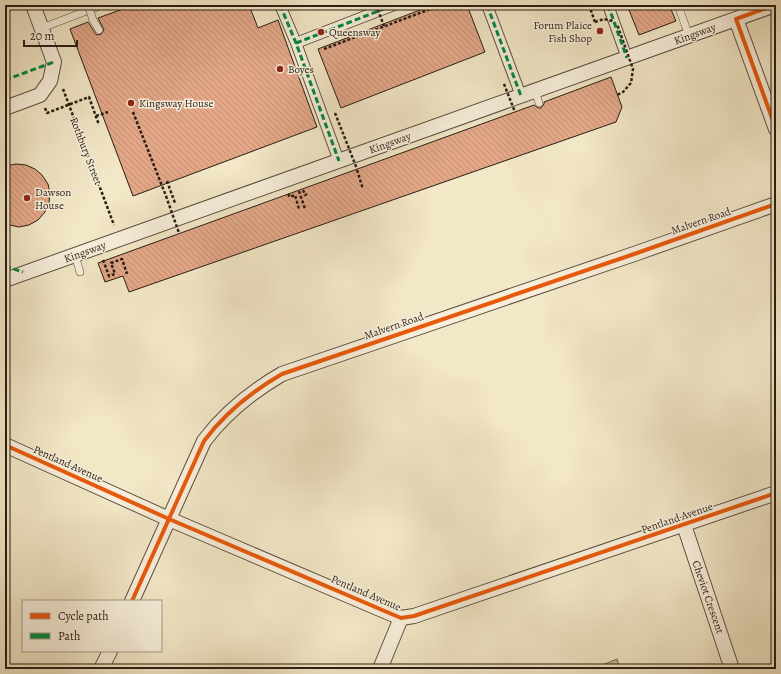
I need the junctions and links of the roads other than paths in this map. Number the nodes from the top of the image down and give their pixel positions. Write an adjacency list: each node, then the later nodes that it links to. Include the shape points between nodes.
1 (34, 5): 11 (street)
2 (88, 5): 12 (lane, bridge)
3 (102, 5): 11 (lane)
4 (280, 5): 14 (street)
5 (394, 5): 14 (street)
6 (488, 5): 16 (street)
7 (608, 5): 15 (street)
8 (678, 5): 13 (lane)
9 (775, 5): 10 (street, Kingsway)
10 (736, 19): 13 (street, Kingsway); 18 (street)
11 (42, 28): 17 (street, via 54,62 50,81 40,95)
12 (99, 30)
13 (689, 36): 15 (street, Kingsway)
14 (296, 43): 19 (street)
15 (627, 58): 16 (street, Kingsway, via 537,97)
16 (521, 96): 19 (street, Kingsway)
17 (5, 108)
18 (776, 129)
19 (338, 161): 21 (street, Kingsway)
20 (776, 204): 26 (street, Malvern Road, via 282,374 239,403 216,425 204,441)
21 (74, 255): 22 (lane); 23 (street, Kingsway)
22 (80, 272)
23 (5, 280)
24 (5, 445): 26 (street, Pentland Avenue)
25 (776, 493): 27 (street, Pentland Avenue)
26 (169, 519): 28 (street, Malvern Road); 29 (street, Pentland Avenue)
27 (684, 525): 29 (street, Pentland Avenue, via 414,616); 33 (street, Cheviot Crescent)
28 (132, 600)
29 (401, 618): 32 (street)
30 (110, 652): 31 (street)
31 (102, 669)
32 (380, 669)
33 (732, 669)

